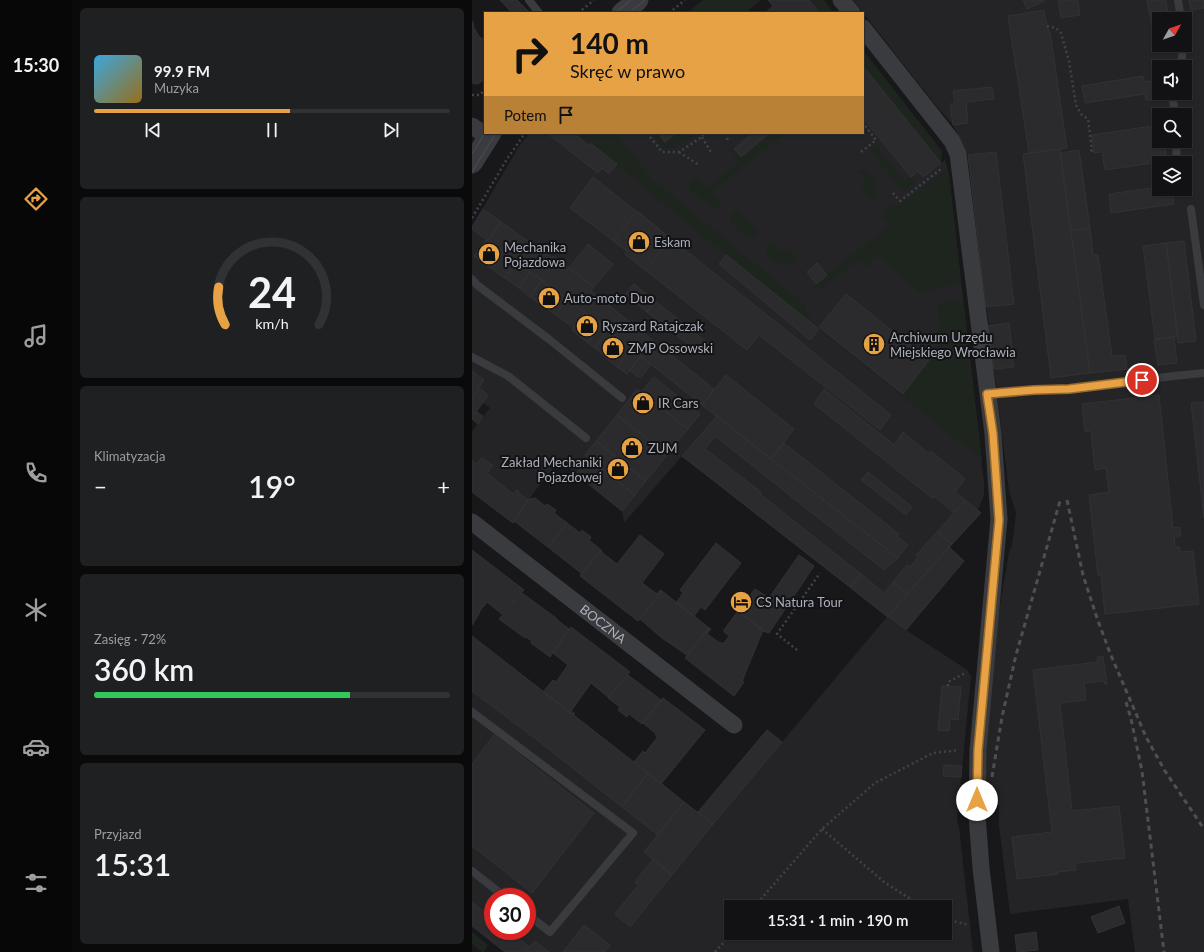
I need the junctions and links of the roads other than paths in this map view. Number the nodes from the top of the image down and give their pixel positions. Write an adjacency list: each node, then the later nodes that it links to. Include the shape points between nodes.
1 (528, 0): 5 (lane)
2 (638, 0): 6 (street)
3 (841, 0): 7 (street)
4 (1178, 0): 8 (lane)
5 (538, 12)
6 (623, 12)
7 (851, 12)
8 (1180, 12)
9 (864, 29): 17 (street, via 952,141 958,154)
10 (483, 132): 11 (street)
11 (472, 163)
12 (1191, 209): 14 (lane)
13 (472, 279): 18 (lane, via 476,285)
14 (1204, 305)
15 (472, 357): 19 (lane, via 508,376)
16 (1204, 373): 17 (lane, via 1069,389)
17 (987, 394): 26 (street, via 993,434 999,520 978,750 977,815 987,925)
18 (622, 398)
19 (586, 438)
20 (472, 522): 22 (street, BOCZNA)
21 (472, 712): 25 (lane, via 633,833 550,932)
22 (734, 726)
23 (472, 871): 24 (lane)
24 (494, 888)
25 (536, 921)
26 (992, 952)

